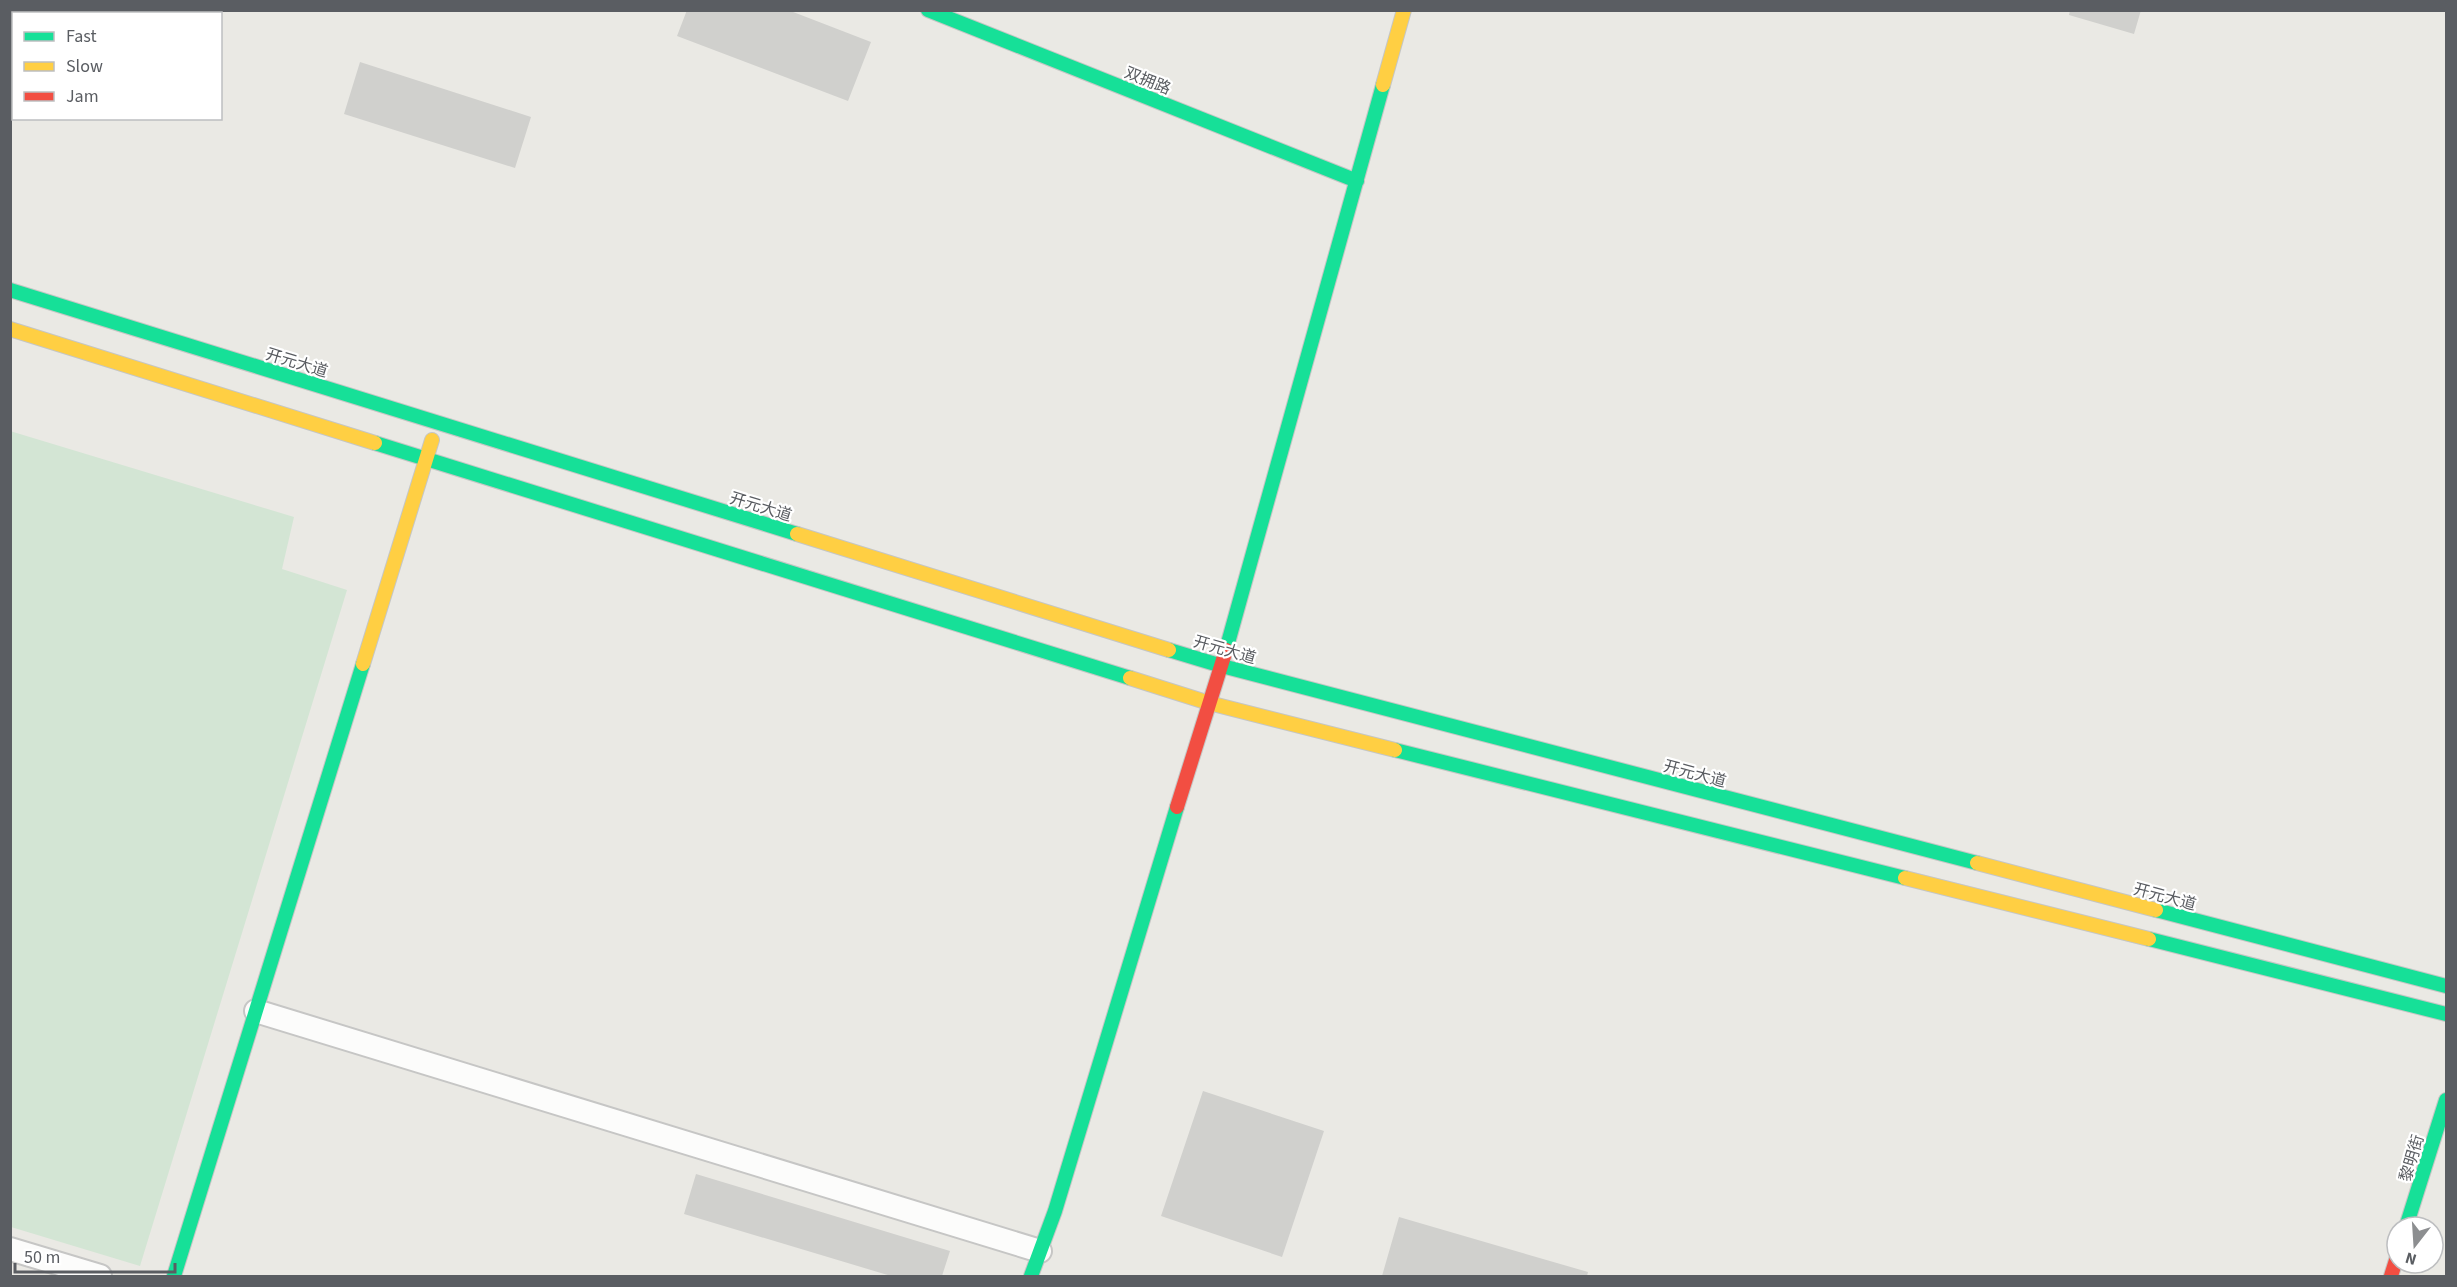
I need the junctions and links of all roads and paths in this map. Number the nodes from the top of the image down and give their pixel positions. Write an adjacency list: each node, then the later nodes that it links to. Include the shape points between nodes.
1 (928, 10): 3 (main road, 双拥路)
2 (1404, 10): 3 (main road)
3 (1357, 181): 8 (main road)
4 (10, 290): 6 (main road, 开元大道)
5 (10, 329): 7 (main road)
6 (438, 422): 7 (main road); 8 (main road, 开元大道)
7 (427, 459): 9 (main road); 11 (main road)
8 (1222, 666): 9 (main road); 10 (main road, 开元大道)
9 (1209, 703): 12 (main road); 16 (main road)
10 (2446, 986)
11 (256, 1011): 16 (street); 18 (main road)
12 (2446, 1014)
13 (2446, 1100): 14 (main road, 黎明街)
14 (2410, 1215)
15 (10, 1249): 17 (street)
16 (1040, 1251): 19 (main road)
17 (100, 1276)
18 (174, 1276)
19 (1031, 1276)

